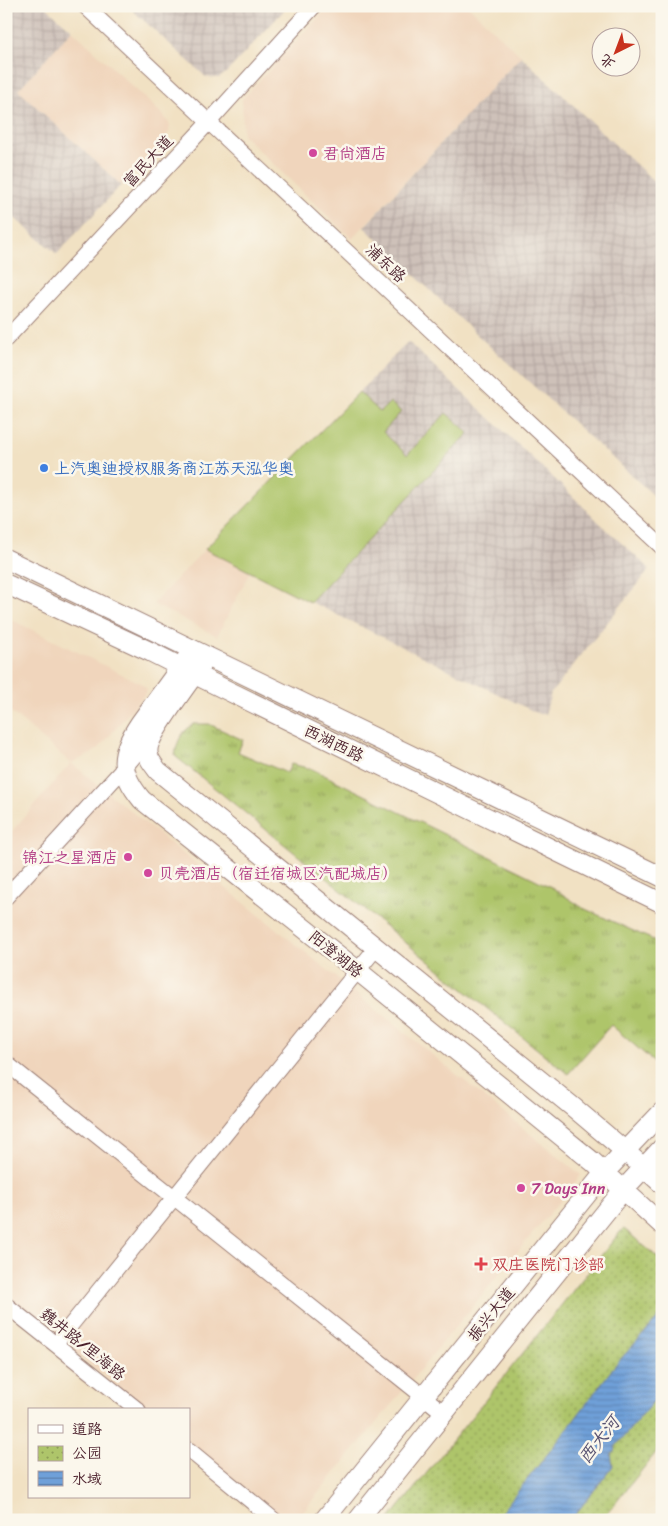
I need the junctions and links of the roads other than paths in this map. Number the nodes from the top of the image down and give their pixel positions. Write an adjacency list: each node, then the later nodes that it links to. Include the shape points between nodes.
1 (85, 6): 3 (street, 浦东路)
2 (314, 6): 3 (street, 富民大道)
3 (209, 122): 4 (street, 富民大道); 5 (street, 浦东路)
4 (6, 339)
5 (662, 547)
6 (6, 559): 8 (main road, 西湖西路)
7 (6, 584): 9 (main road, 西湖西路)
8 (200, 653): 9 (main road, 阳澄湖路); 12 (main road, 西湖西路)
9 (188, 671): 10 (main road, 阳澄湖路); 11 (main road, 阳澄湖路, via 132,735 126,746); 14 (main road, 西湖西路)
10 (156, 729): 11 (street); 15 (main road, 阳澄湖路, via 147,750 158,771)
11 (125, 767): 13 (street); 16 (main road, 阳澄湖路, via 126,776 142,800)
12 (662, 877)
13 (6, 897)
14 (662, 903)
15 (376, 948): 16 (street); 20 (main road, 阳澄湖路)
16 (358, 971): 22 (main road, 阳澄湖路); 25 (street)
17 (6, 1062): 25 (street)
18 (662, 1112): 20 (main road, 振兴大道)
19 (662, 1148): 21 (main road, 振兴大道)
20 (625, 1150): 21 (main road, 阳澄湖路); 22 (main road, 振兴大道)
21 (643, 1167): 23 (main road, 阳澄湖路); 24 (main road, 振兴大道)
22 (605, 1172): 24 (main road, 阳澄湖路); 29 (main road, 振兴大道)
23 (662, 1184)
24 (624, 1189): 26 (main road, 阳澄湖路); 31 (main road, 振兴大道)
25 (174, 1197): 28 (street); 29 (street)
26 (656, 1220)
27 (6, 1305): 30 (street, 魏井路/里海路)
28 (62, 1336)
29 (424, 1397): 31 (street); 34 (main road, 振兴大道)
30 (135, 1408)
31 (444, 1413): 35 (main road, 振兴大道)
32 (190, 1451): 33 (street)
33 (274, 1520)
34 (324, 1520)
35 (358, 1520)

